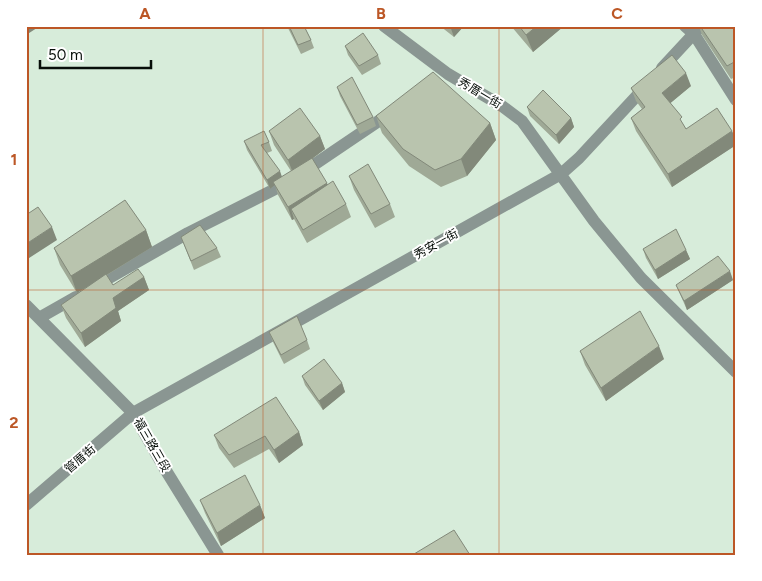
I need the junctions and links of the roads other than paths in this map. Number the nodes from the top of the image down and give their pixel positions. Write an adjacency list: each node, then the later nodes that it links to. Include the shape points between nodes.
1 (384, 26): 5 (street, 秀厝一街, via 444,76 502,106 522,121)
2 (693, 29): 3 (street); 5 (street, 秀安一街, via 579,158)
3 (736, 100)
4 (400, 106): 7 (street, via 287,182)
5 (561, 174): 8 (street, 秀厝一街, via 641,278); 9 (street, 秀安一街)
6 (26, 306): 7 (street, 福三路三段)
7 (39, 318): 9 (street, 福三路三段)
8 (736, 372)
9 (134, 413): 10 (street, 管厝街); 11 (street, 福三路三段)
10 (26, 505)
11 (218, 555)

